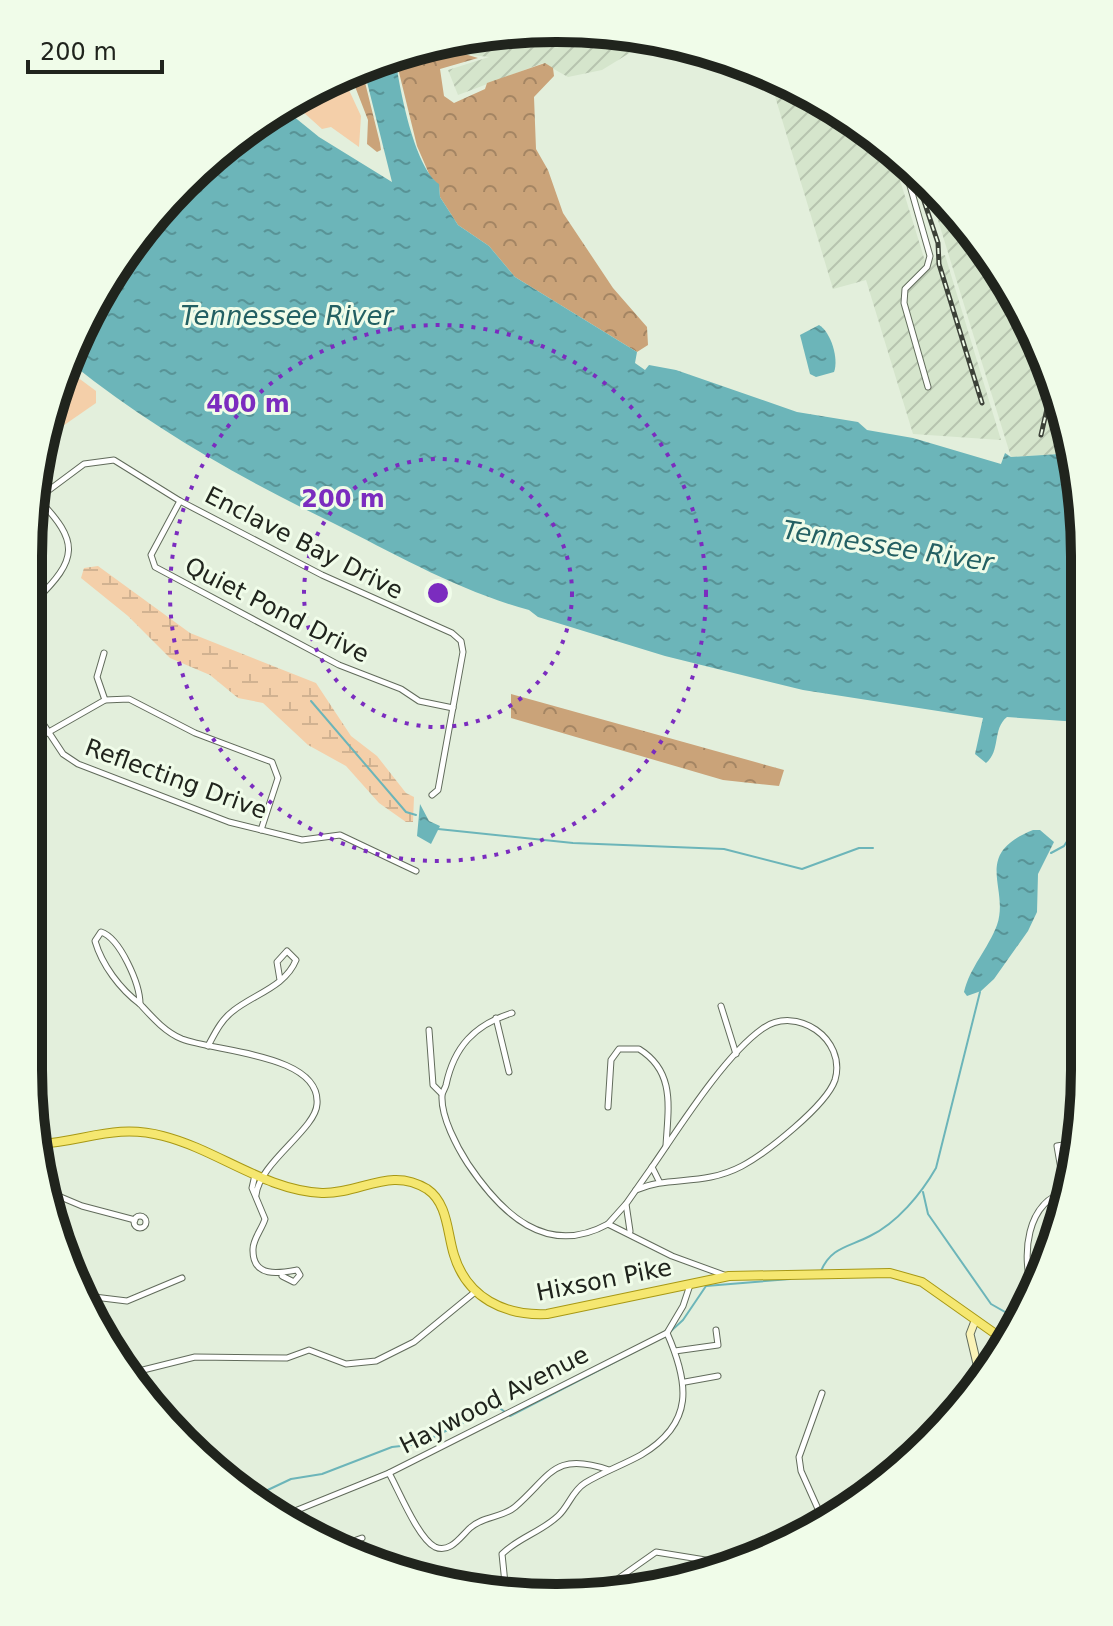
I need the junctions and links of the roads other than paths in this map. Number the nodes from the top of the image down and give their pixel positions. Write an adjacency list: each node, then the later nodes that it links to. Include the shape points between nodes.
1 (909, 183): 2 (street, via 930,256 927,267 905,289 904,303)
2 (928, 387)
3 (46, 493): 4 (street, Enclave Bay Drive, via 75,469 104,459 128,467)
4 (180, 501): 9 (street, Enclave Bay Drive, via 362,595 452,633 463,646); 9 (street, Quiet Pond Drive, via 151,555 155,567 339,665 419,701)
5 (44, 507): 6 (street, via 64,531 70,558)
6 (42, 594)
7 (104, 653): 8 (street, via 97,677)
8 (105, 700): 11 (street); 14 (street, via 137,701 183,727 272,762 278,778)
9 (453, 708): 13 (street, Enclave Bay Drive, via 438,790)
10 (42, 724): 11 (street, Reflecting Drive)
11 (47, 732): 12 (street); 14 (street, Reflecting Drive, via 78,764)
12 (42, 735)
13 (432, 795)
14 (261, 830): 15 (street, Reflecting Drive, via 302,840 340,835)
15 (416, 871)
16 (280, 980): 16 (street, via 295,964 287,951 277,962); 22 (street, via 227,1016)
17 (140, 1004): 17 (street, via 97,950 101,932 120,950); 22 (street, via 180,1038)
18 (721, 1006): 23 (street)
19 (512, 1013): 20 (street)
20 (496, 1018): 24 (street); 25 (street, via 472,1033 453,1057)
21 (429, 1030): 25 (street, via 433,1085)
22 (208, 1046): 32 (street, via 286,1066 307,1077 317,1093 316,1111)
23 (736, 1054): 29 (street); 33 (street, via 771,1023 799,1021 827,1039 836,1076 819,1104 743,1166 694,1183)
24 (509, 1072)
25 (441, 1093): 39 (street, via 459,1150 510,1215 527,1226 561,1235 587,1235)
26 (608, 1107): 29 (street, via 611,1060 619,1049 639,1049 655,1061 667,1082)
27 (47, 1142): 32 (main road, via 101,1132 139,1132 181,1142)
28 (1066, 1145): 31 (street, via 1057,1146)
29 (666, 1147): 30 (street)
30 (652, 1167): 33 (street); 34 (street)
31 (1061, 1170)
32 (258, 1176): 42 (street, via 256,1195 265,1219 253,1245 255,1258 266,1271); 46 (main road, via 321,1193 381,1179 416,1183 440,1204 454,1256)
33 (660, 1183): 34 (street)
34 (636, 1190): 37 (street)
35 (58, 1196): 38 (street)
36 (1055, 1197): 41 (street, via 1040,1209 1029,1232)
37 (626, 1204): 39 (street); 40 (street)
38 (135, 1220)
39 (608, 1224): 40 (street)
40 (630, 1232): 43 (street, via 672,1256)
41 (1031, 1267)
42 (282, 1276)
43 (729, 1276): 45 (main road, Hixson Pike); 48 (main road, Hixson Pike, via 890,1273 922,1282)
44 (182, 1278): 47 (street, via 127,1301)
45 (690, 1284): 46 (main road, Hixson Pike, via 547,1314 517,1313); 50 (street)
46 (475, 1292): 54 (street, via 414,1342 376,1361 346,1364 309,1350 287,1358 195,1357)
47 (95, 1297)
48 (975, 1321): 51 (main road, Hixson Pike); 53 (street, via 970,1334)
49 (716, 1330): 52 (street, via 718,1345)
50 (667, 1333): 52 (street); 59 (street, Haywood Avenue)
51 (997, 1335)
52 (675, 1351): 56 (street)
53 (977, 1365)
54 (140, 1371)
55 (718, 1376): 56 (street)
56 (685, 1382): 58 (street, via 684,1406 665,1434 645,1453)
57 (822, 1393): 61 (street, via 799,1457)
58 (610, 1470): 59 (street, via 587,1462 555,1470 515,1507 478,1522 441,1548 432,1546 417,1525); 65 (street, via 577,1489 559,1515 502,1554)
59 (389, 1473): 60 (street, Haywood Avenue)
60 (294, 1512)
61 (819, 1512)
62 (362, 1538): 63 (street)
63 (352, 1542)
64 (709, 1561): 66 (street, via 656,1552)
65 (505, 1581)
66 (615, 1581)

